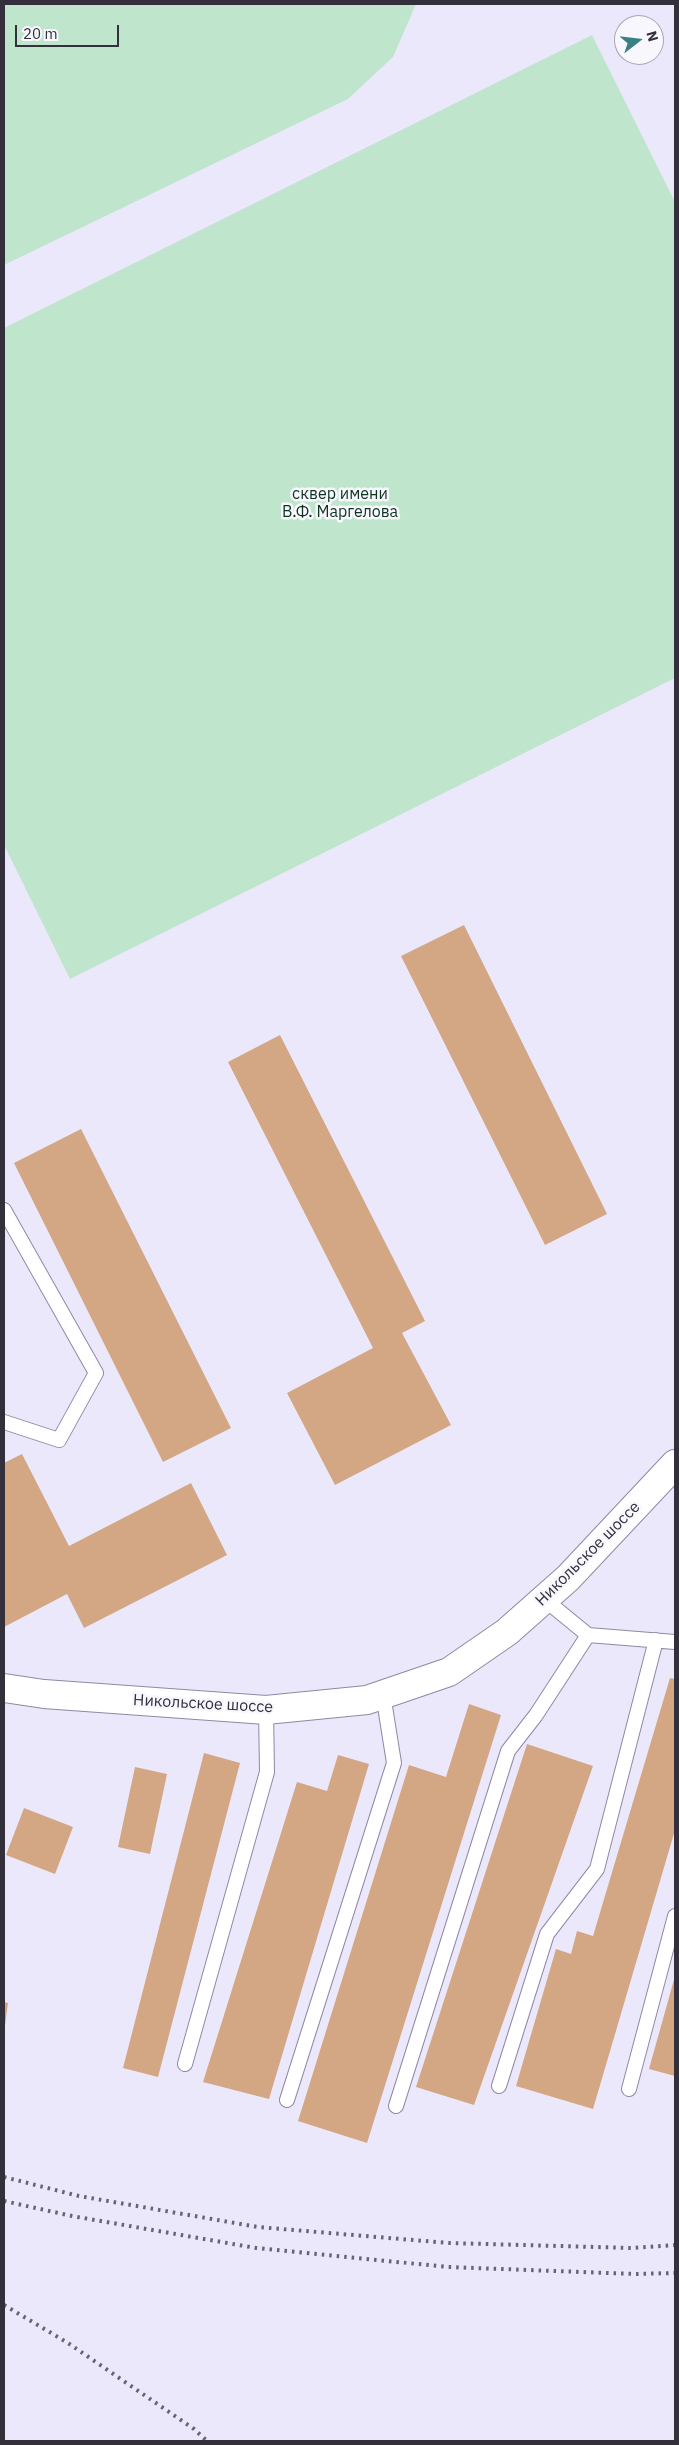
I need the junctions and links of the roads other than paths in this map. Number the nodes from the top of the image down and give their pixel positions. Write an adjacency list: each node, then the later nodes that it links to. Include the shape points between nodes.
1 (4, 1210): 2 (lane, via 96,1373 59,1440)
2 (4, 1422)
3 (675, 1464): 4 (street, Никольское шоссе, via 568,1578)
4 (544, 1599): 5 (lane); 9 (street, Никольское шоссе, via 507,1632 449,1672)
5 (588, 1635): 6 (lane); 16 (lane, via 536,1715 508,1751)
6 (656, 1640): 7 (lane); 13 (lane, via 597,1869 547,1934)
7 (675, 1642)
8 (4, 1688): 10 (street, Никольское шоссе, via 44,1694)
9 (383, 1694): 10 (street, Никольское шоссе, via 367,1700); 15 (lane, via 394,1763)
10 (266, 1710): 12 (lane, via 267,1772)
11 (675, 1916): 14 (lane)
12 (185, 2064)
13 (499, 2086)
14 (629, 2089)
15 (287, 2100)
16 (396, 2106)

